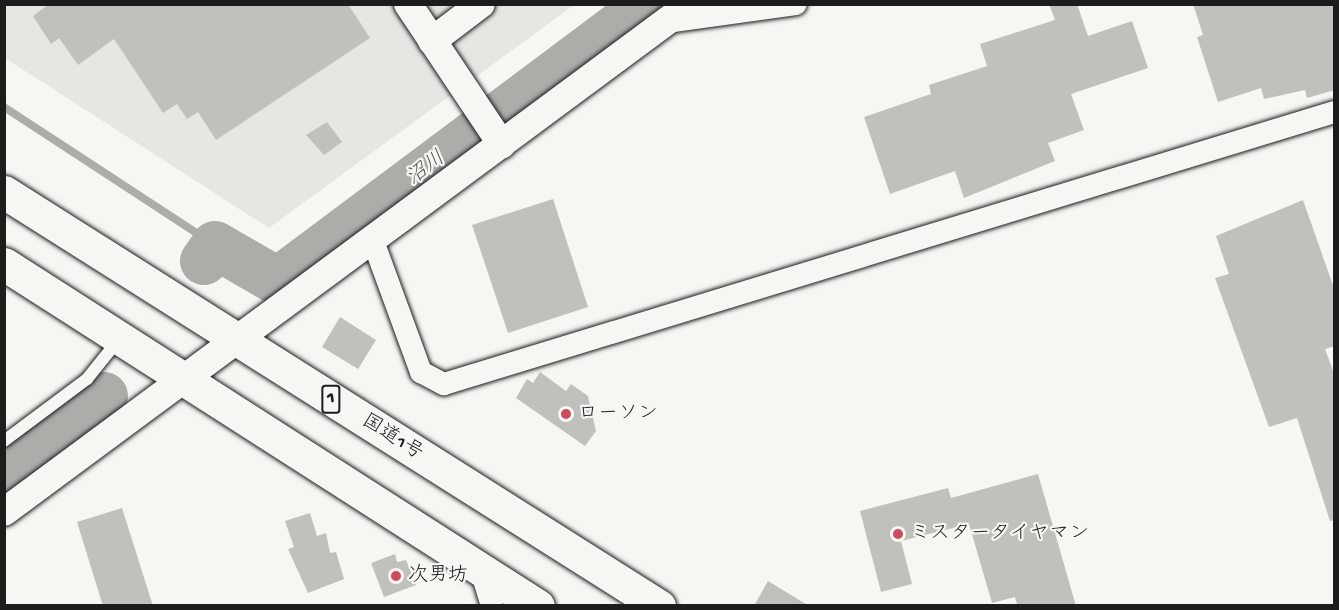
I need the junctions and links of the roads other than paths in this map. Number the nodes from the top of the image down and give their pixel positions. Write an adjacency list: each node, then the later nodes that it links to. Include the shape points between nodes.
1 (408, 4): 5 (street)
2 (481, 4): 5 (street)
3 (796, 4): 4 (street)
4 (679, 13): 7 (street)
5 (432, 41): 7 (street)
6 (1335, 112): 9 (street, via 444,384 421,372)
7 (502, 145): 9 (street)
8 (4, 192): 12 (highway, 国道1号 / 1)
9 (373, 241): 12 (street)
10 (4, 264): 11 (highway)
11 (119, 338): 13 (highway); 14 (lane, via 87,379)
12 (237, 340): 13 (street); 19 (highway, 国道1号 / 1)
13 (184, 380): 15 (street); 16 (highway)
14 (4, 441)
15 (4, 512)
16 (481, 570): 17 (street); 18 (highway)
17 (492, 606)
18 (538, 606)
19 (659, 606)

